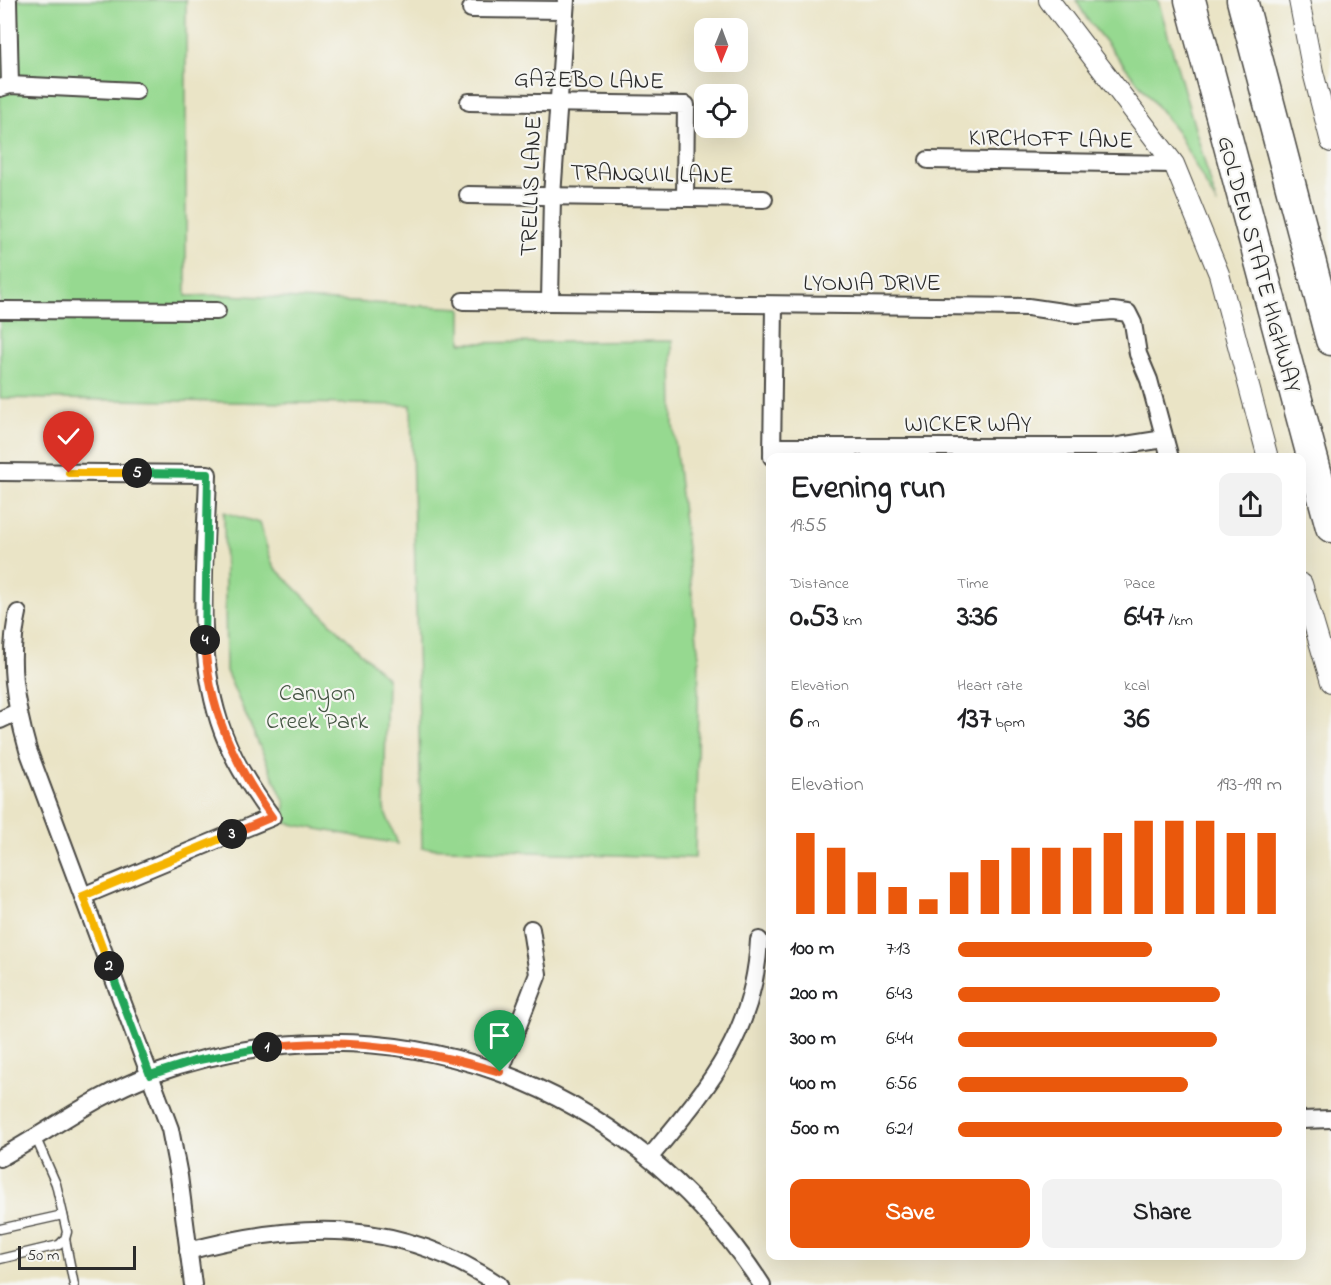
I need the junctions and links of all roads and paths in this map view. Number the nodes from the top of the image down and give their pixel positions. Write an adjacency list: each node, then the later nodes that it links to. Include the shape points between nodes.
1 (8, 0): 9 (street)
2 (1049, 0): 16 (street)
3 (1178, 0): 11 (highway)
4 (1190, 0): 11 (highway, GOLDEN STATE HIGHWAY)
5 (1242, 0): 26 (highway, GOLDEN STATE HIGHWAY)
6 (1299, 0): 14 (street)
7 (566, 5): 8 (street); 13 (street, TRELLIS LANE)
8 (471, 9)
9 (5, 86): 10 (street)
10 (136, 91)
11 (1213, 91): 32 (highway, GOLDEN STATE HIGHWAY)
12 (469, 102): 13 (street, GAZEBO LANE)
13 (557, 103): 18 (street, TRELLIS LANE); 19 (street, GAZEBO LANE, via 686,105)
14 (1331, 142)
15 (928, 160): 16 (street, KIRCHOFF LANE)
16 (1174, 164): 30 (street, via 1219,274)
17 (468, 195): 18 (street, TRANQUIL LANE)
18 (552, 196): 19 (street, TRANQUIL LANE); 22 (street, TRELLIS LANE)
19 (685, 198): 20 (street, TRANQUIL LANE)
20 (764, 199)
21 (463, 301): 22 (street, LYONIA DRIVE)
22 (550, 302): 23 (street, LYONIA DRIVE)
23 (774, 305): 27 (street, LYONIA DRIVE, via 1028,307 1076,314 1113,310 1128,314); 28 (street)
24 (0, 310): 25 (street)
25 (217, 312)
26 (1331, 340)
27 (1164, 439): 28 (street, WICKER WAY, via 1113,447); 29 (street, LYONIA DRIVE)
28 (772, 452)
29 (1168, 453)
30 (1267, 453)
31 (0, 472): 38 (street, via 208,474 204,626 211,693 233,756 272,817)
32 (1331, 527)
33 (1306, 598): 35 (street)
34 (18, 613): 36 (street, via 12,658)
35 (1331, 682)
36 (17, 712): 37 (street); 38 (street)
37 (0, 720)
38 (83, 896): 42 (street)
39 (531, 929): 41 (street, via 538,974)
40 (759, 940): 46 (street, via 752,992 734,1043 716,1075)
41 (500, 1072): 42 (street, via 414,1050 325,1043 237,1051); 46 (street, via 580,1109)
42 (150, 1075): 45 (street, via 111,1092); 51 (street, via 176,1154)
43 (1331, 1119): 44 (street)
44 (1306, 1120)
45 (35, 1136): 47 (street); 48 (lane, via 56,1184)
46 (650, 1157): 56 (street, via 716,1221)
47 (0, 1158)
48 (63, 1215): 49 (lane); 50 (lane, via 67,1233)
49 (0, 1229)
50 (62, 1242): 52 (lane); 53 (lane)
51 (188, 1251): 54 (street); 55 (street, via 260,1233 355,1232 425,1248)
52 (0, 1259)
53 (74, 1285)
54 (193, 1285)
55 (500, 1285)
56 (762, 1285)

